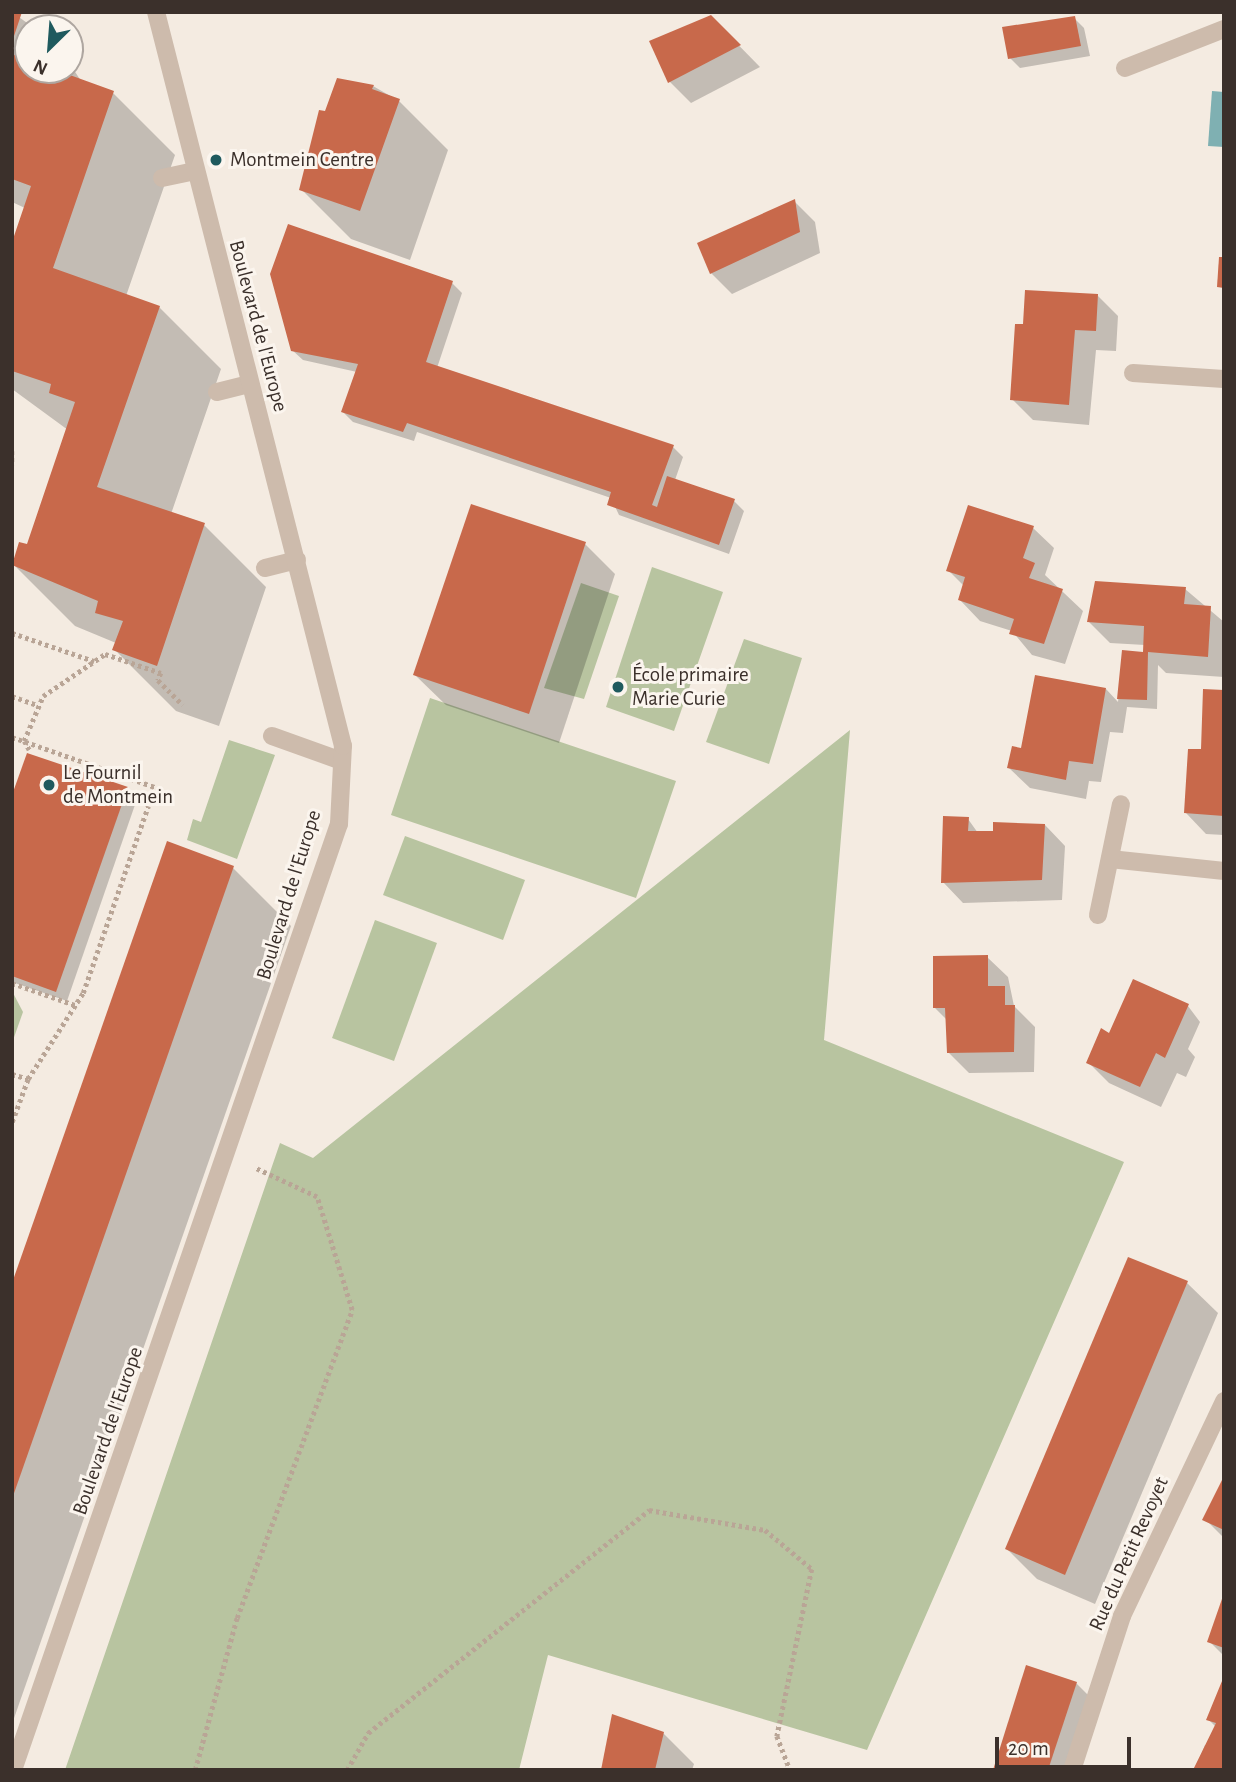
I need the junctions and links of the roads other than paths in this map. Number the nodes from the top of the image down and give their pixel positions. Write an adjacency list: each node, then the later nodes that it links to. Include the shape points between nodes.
1 (156, 12): 4 (street, Boulevard de l'Europe)
2 (1224, 29): 3 (street)
3 (1125, 68)
4 (194, 171): 5 (street); 8 (street, Boulevard de l'Europe)
5 (162, 177)
6 (1133, 373): 7 (street)
7 (1224, 379)
8 (250, 384): 9 (street); 10 (street, Boulevard de l'Europe)
9 (217, 392)
10 (297, 560): 11 (street); 13 (street, Boulevard de l'Europe)
11 (265, 568)
12 (272, 736): 13 (street)
13 (342, 761): 19 (street, Boulevard de l'Europe, via 339,824 229,1156)
14 (1121, 804): 15 (street)
15 (1110, 859): 16 (street); 17 (street)
16 (1224, 871)
17 (1098, 915)
18 (1224, 1401): 20 (street, Rue du Petit Revoyet, via 1122,1616)
19 (13, 1770)
20 (1072, 1770)

